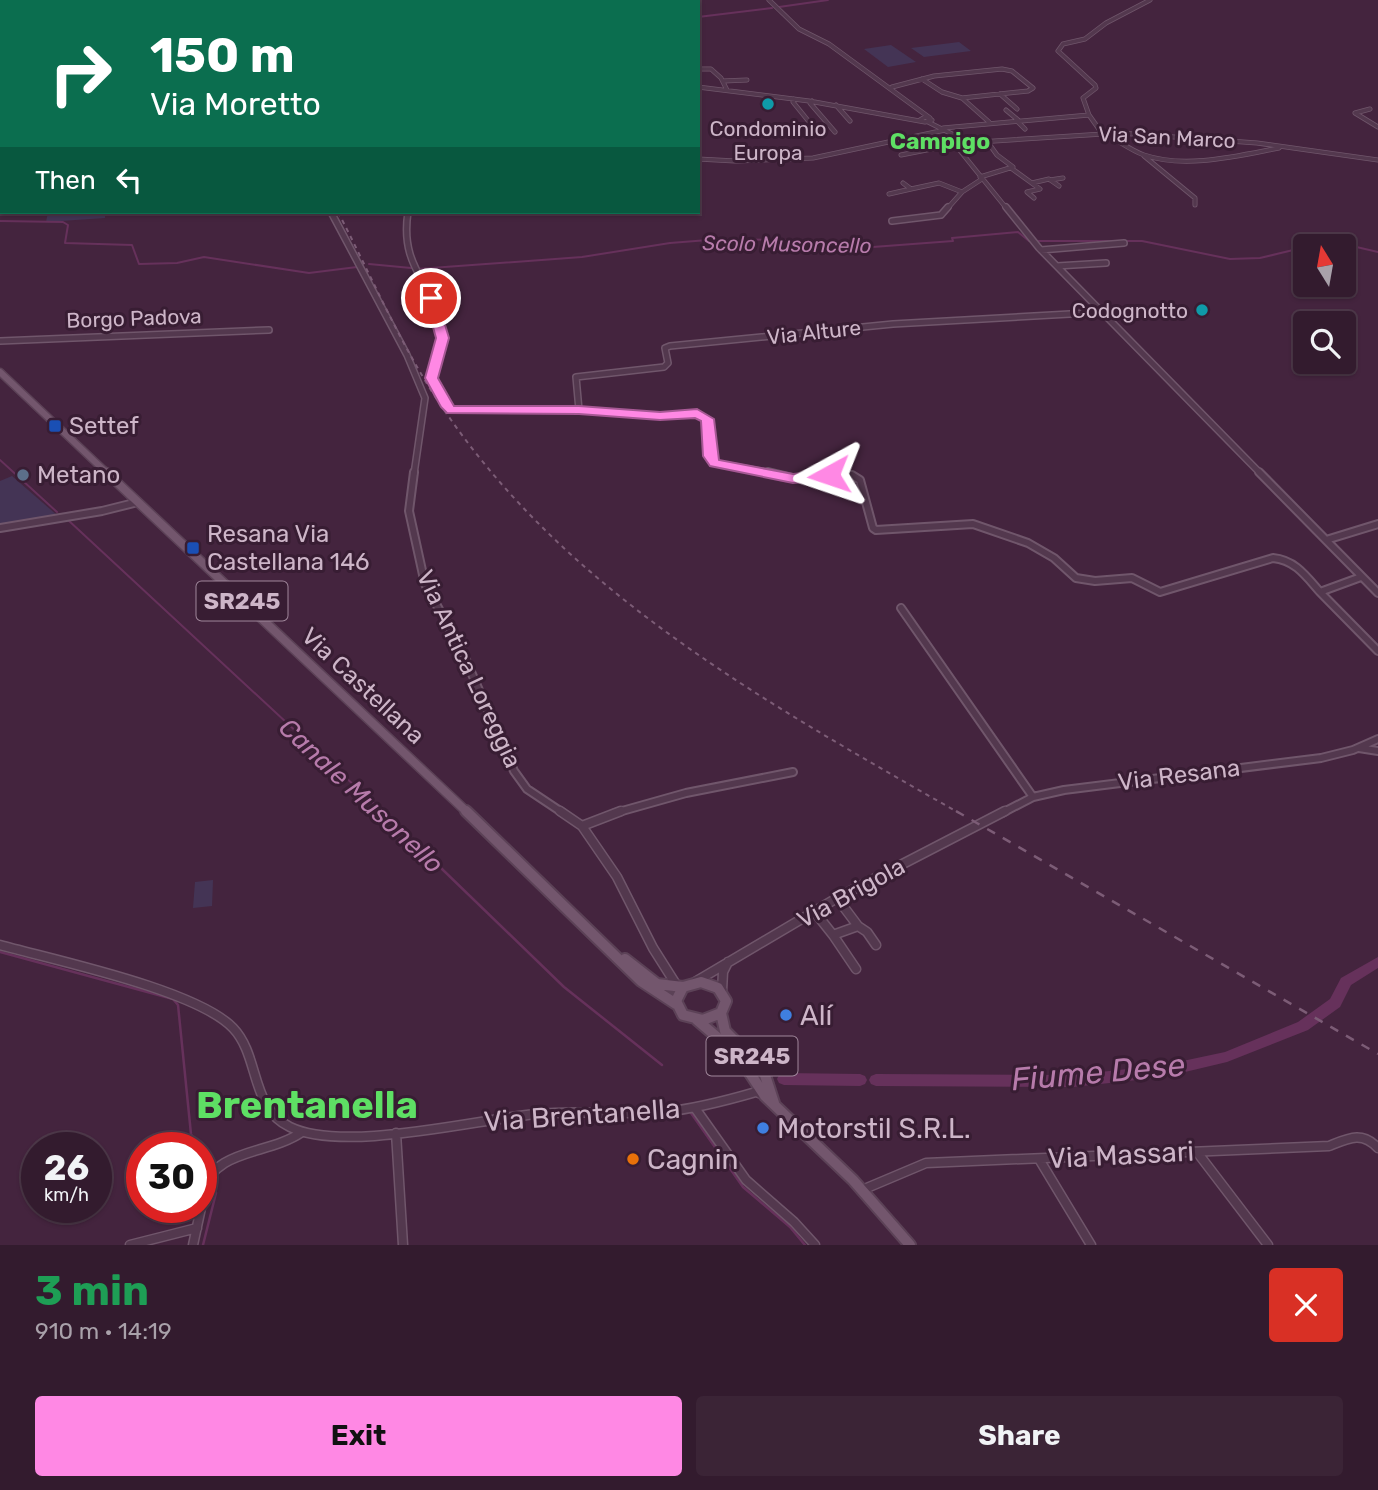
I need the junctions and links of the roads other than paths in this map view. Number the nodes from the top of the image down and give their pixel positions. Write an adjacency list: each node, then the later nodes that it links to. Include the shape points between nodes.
1 (769, 0): 7 (street, via 796,27)
2 (1150, 0): 16 (street, via 1085,39 1063,44 1058,51 1096,85 1083,98)
3 (700, 69): 6 (street, via 711,69)
4 (922, 79): 7 (street); 10 (street, via 1002,69 1012,71 1033,88); 11 (street)
5 (747, 80): 6 (street)
6 (723, 81): 9 (street)
7 (891, 87): 17 (street)
8 (700, 88): 9 (street)
9 (727, 90): 12 (street)
10 (1000, 94): 11 (street); 18 (street, via 1017,109 1006,110)
11 (962, 98): 20 (street)
12 (794, 99): 13 (street); 21 (street)
13 (812, 101): 14 (street); 25 (street)
14 (836, 105): 17 (street); 19 (street)
15 (1370, 109): 22 (street, via 1355,113)
16 (1088, 115): 18 (street); 26 (street)
17 (926, 118): 23 (street)
18 (1017, 120): 20 (street); 24 (street)
19 (850, 121)
20 (989, 122): 23 (street)
21 (810, 123)
22 (1378, 127)
23 (943, 128): 28 (street); 32 (street, via 813,158)
24 (1025, 129)
25 (835, 132)
26 (1102, 132): 27 (street, Via San Marco); 29 (street, Via San Marco); 31 (street)
27 (987, 141): 28 (street, Via San Marco); 34 (street)
28 (958, 142): 30 (street, Via San Marco); 35 (street)
29 (1283, 146): 31 (street, via 1184,159); 33 (street, Via San Marco)
30 (901, 155)
31 (1144, 155): 45 (street, via 1195,198)
32 (700, 159)
33 (1378, 160)
34 (1011, 168): 35 (street); 39 (street)
35 (981, 178): 42 (street); 50 (street)
36 (1063, 178): 37 (street)
37 (1050, 180): 39 (street); 40 (street)
38 (903, 183): 41 (street)
39 (1032, 183): 44 (street, via 1040,189 1027,192)
40 (1059, 186)
41 (911, 188): 42 (street, via 939,183); 43 (street)
42 (962, 192): 48 (street, via 941,215)
43 (890, 194)
44 (1034, 198)
45 (1195, 205)
46 (332, 214): 73 (street, Via Antica Loreggia, via 425,398 409,511 425,584 462,651 514,771 527,789)
47 (408, 214): 57 (street, via 407,251 442,332 432,380 447,407)
48 (892, 221)
49 (1124, 243): 50 (street)
50 (1041, 250): 52 (street)
51 (1106, 263): 52 (street)
52 (1056, 266): 53 (street)
53 (1105, 312): 57 (street, Via Alture, via 893,324 670,346 665,348 668,363 664,367 576,377); 61 (street)
54 (269, 330): 55 (street, Borgo Padova)
55 (0, 341)
56 (1, 373): 58 (main road, Via Castellana / SR245)
57 (579, 410): 63 (street, via 697,414 708,419 710,456 715,463 793,478 856,476 873,528 878,531 973,524 1043,551 1076,578 1132,578 1156,592 1280,558)
58 (138, 502): 60 (street); 78 (main road, Via Castellana / SR245)
59 (1378, 524): 61 (street)
60 (0, 528)
61 (1326, 540): 62 (street)
62 (1362, 577): 63 (street); 64 (street)
63 (1320, 592): 66 (street)
64 (1378, 593)
65 (901, 608): 71 (street)
66 (1378, 651)
67 (1378, 739): 68 (street, Via Resana)
68 (1360, 748): 69 (street); 71 (street, Via Resana, via 1321,758)
69 (1378, 751)
70 (793, 772): 73 (street, via 665,797 620,809)
71 (1033, 797): 72 (street, Via Resana)
72 (982, 821): 74 (street, Via Brigola)
73 (582, 826): 83 (street, Via Antica Loreggia, via 617,877 653,948)
74 (837, 898): 75 (street, Via Brigola); 76 (street)
75 (814, 911): 77 (street); 81 (street, Via Brigola)
76 (858, 926): 77 (street); 80 (street)
77 (833, 935): 82 (street)
78 (603, 942): 83 (main road, Via Castellana / SR245, via 654,984); 85 (main road, Via Castellana / SR245, via 641,981)
79 (0, 945): 94 (street, Via Brentanella, via 183,1000 225,1021 237,1034 269,1110)
80 (876, 945)
81 (730, 961): 83 (street, Via Brigola); 84 (street, via 723,972)
82 (856, 969)
83 (681, 986): 84 (main road, SR245, via 710,984); 85 (main road)
84 (722, 990): 86 (main road, SR245, via 726,1001)
85 (671, 1001): 87 (main road, SR245, via 683,1015)
86 (721, 1013): 87 (main road, SR245); 88 (main road, SR245, via 725,1031)
87 (697, 1020): 89 (main road, SR245, via 736,1053)
88 (751, 1056): 90 (street); 92 (main road, SR245, via 763,1069)
89 (750, 1075): 90 (main road, SR245); 91 (street, via 746,1089)
90 (759, 1092): 91 (street, Via Brentanella); 92 (main road, SR245)
91 (736, 1097): 93 (street, Via Brentanella)
92 (776, 1105): 100 (main road, SR245)
93 (695, 1108): 95 (street, Via Brentanella, via 547,1113); 106 (street, Via Brentanella, via 746,1180)
94 (302, 1132): 95 (street, Via Brentanella); 99 (street)
95 (396, 1133): 105 (street)
96 (1378, 1148): 97 (street, Via Massari, via 1362,1135 1329,1146)
97 (1197, 1152): 98 (street, Via Massari); 109 (street)
98 (1039, 1159): 100 (street, Via Massari, via 919,1164); 108 (street)
99 (217, 1166)
100 (862, 1190): 107 (main road, SR245)
101 (198, 1223): 102 (street)
102 (197, 1228): 103 (street); 104 (street)
103 (130, 1245)
104 (193, 1245)
105 (403, 1245)
106 (815, 1245)
107 (910, 1245)
108 (1091, 1245)
109 (1268, 1245)

